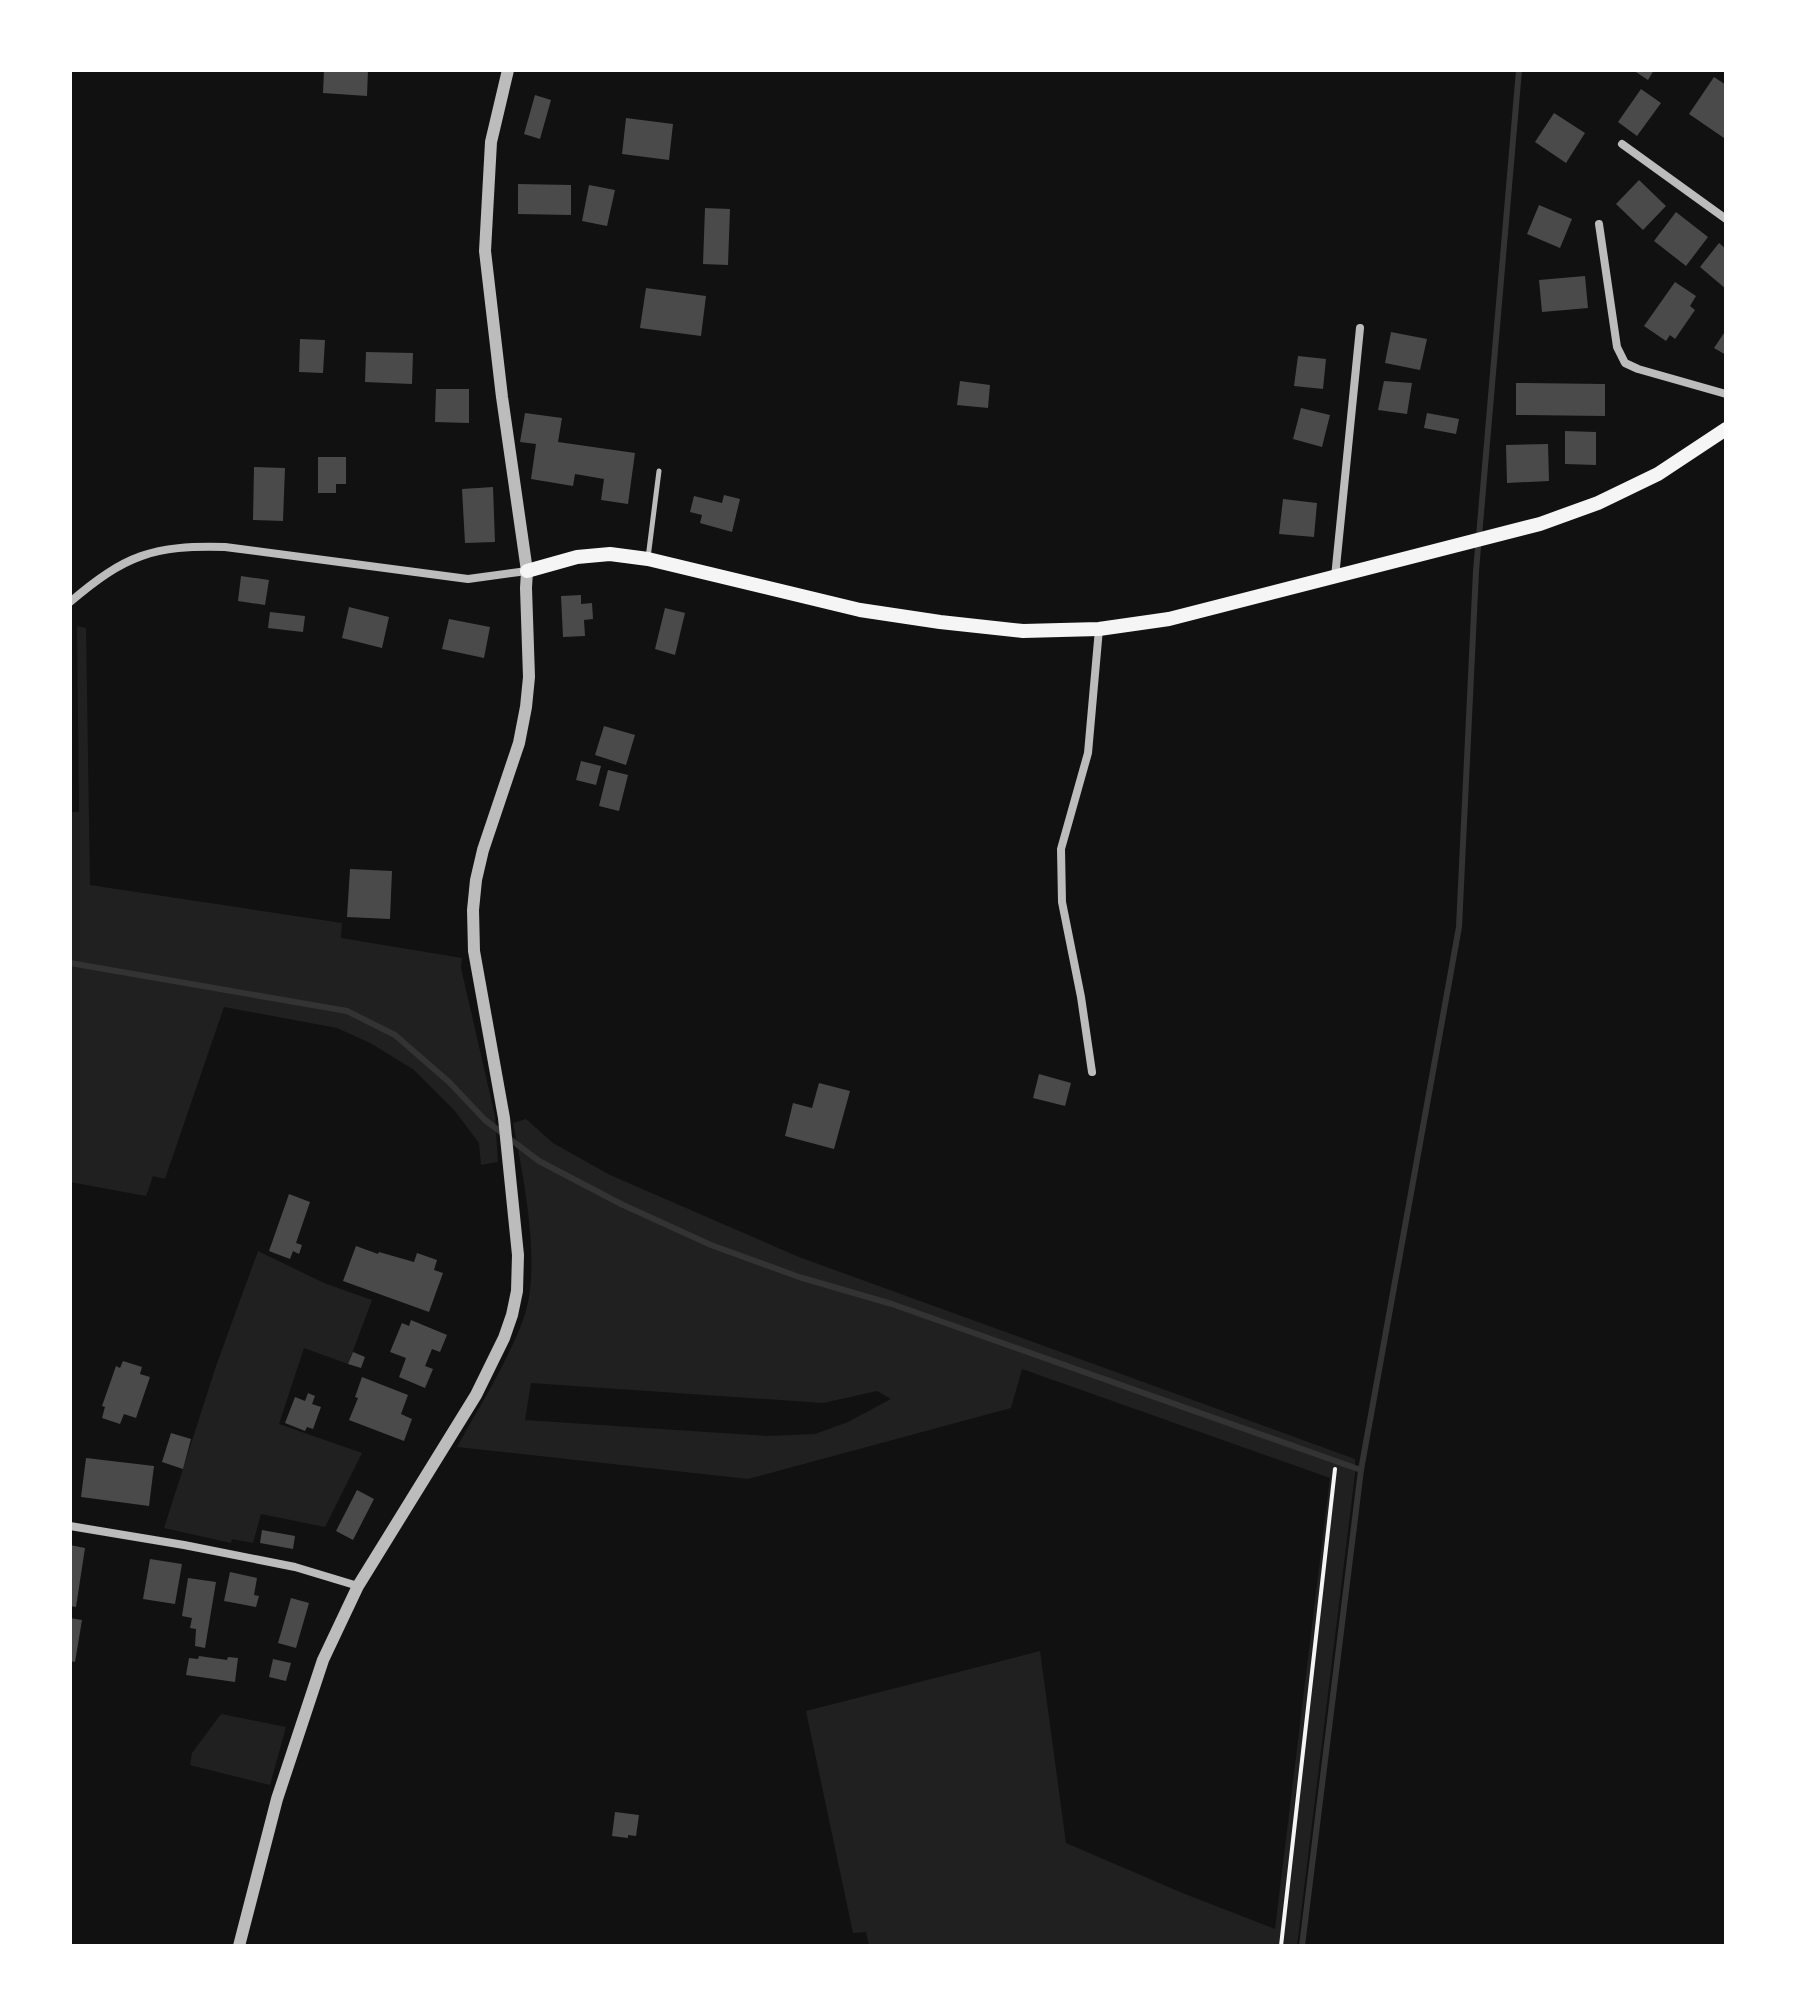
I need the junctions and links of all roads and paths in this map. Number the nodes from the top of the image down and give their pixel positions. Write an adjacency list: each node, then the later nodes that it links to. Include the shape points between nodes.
1 (508, 70): 10 (street, via 491,142 485,251)
2 (1622, 144): 3 (street)
3 (1726, 219)
4 (1599, 224): 6 (street, via 1617,347 1625,363)
5 (1360, 328): 11 (street)
6 (1726, 394)
7 (1726, 429): 11 (main road, via 1658,474 1598,503 1540,524)
8 (659, 471): 9 (lane)
9 (648, 559): 10 (main road, via 592,554); 13 (main road, via 860,610 1023,631)
10 (527, 571): 12 (street, via 468,579 191,546 137,557); 17 (street, via 526,707 483,850 473,910 474,951 504,1118 517,1291 504,1338 476,1395)
11 (1335, 578): 13 (main road, via 1169,619)
12 (70, 602)
13 (1099, 629): 14 (street, via 1088,753 1061,849 1062,902)
14 (1092, 1072)
15 (1335, 1469): 19 (path)
16 (70, 1526): 17 (street, via 295,1567)
17 (358, 1586): 18 (street, via 303,1717)
18 (239, 1946)
19 (1281, 1946)

